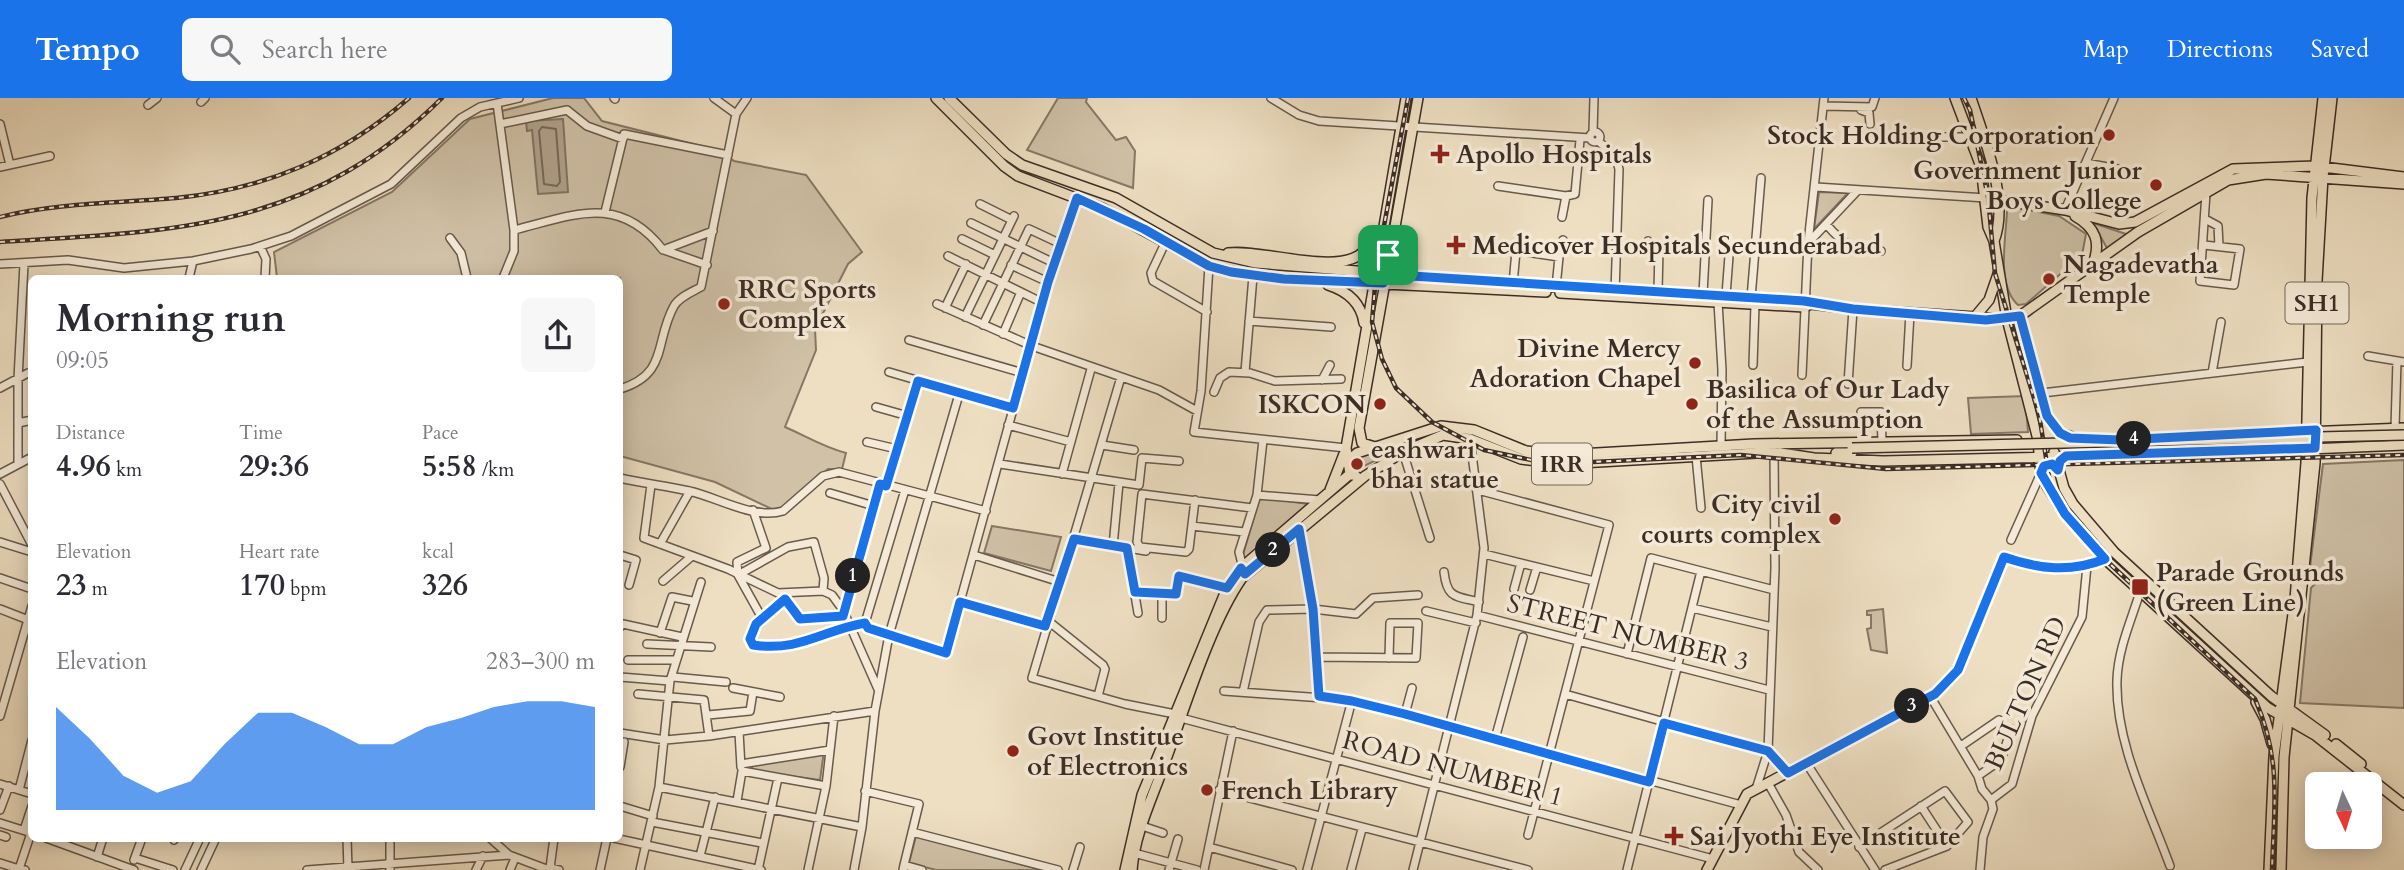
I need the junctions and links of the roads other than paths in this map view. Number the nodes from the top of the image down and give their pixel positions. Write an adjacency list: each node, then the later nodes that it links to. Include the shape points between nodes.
1 (157, 98): 19 (street)
2 (519, 98): 17 (street)
3 (714, 98): 20 (street)
4 (747, 98): 20 (street)
5 (936, 98): 52 (main road, via 1018,176)
6 (949, 98): 53 (main road, via 1022,164)
7 (1271, 98): 24 (street, via 1309,119)
8 (1406, 98): 24 (main road)
9 (1418, 98): 25 (main road)
10 (1594, 98): 27 (street)
11 (1875, 98): 18 (street, via 1872,107)
12 (1955, 98): 29 (main road)
13 (1972, 98): 55 (main road)
14 (2114, 98): 36 (street)
15 (2323, 98): 32 (main road, SH1)
16 (2332, 98): 41 (main road, SH1)
17 (497, 103): 22 (street); 79 (street, via 461,118 391,184 291,236)
18 (1824, 104): 23 (street, via 1868,111); 48 (street)
19 (148, 105)
20 (736, 114): 34 (street)
21 (0, 124): 26 (street)
22 (500, 124): 30 (street, via 567,110 587,126); 67 (street)
23 (1870, 124)
24 (1399, 126): 25 (street); 66 (main road)
25 (1411, 130): 31 (street); 107 (main road)
26 (2, 136): 33 (street)
27 (1594, 137): 31 (street); 115 (street, via 1615,155 1619,169)
28 (1894, 137): 29 (street)
29 (1970, 137): 54 (main road)
30 (623, 139): 34 (street, via 624,134); 61 (street)
31 (1580, 140): 51 (street, via 1576,194)
32 (2318, 141): 38 (main road, via 2310,156); 41 (main road, SH1)
33 (4, 151): 37 (street)
34 (728, 155): 68 (street)
35 (50, 156): 37 (street)
36 (2086, 163): 40 (street); 59 (street)
37 (10, 165): 39 (street)
38 (2286, 165): 41 (main road); 59 (main road, via 2226,171 2135,222 2113,223)
39 (0, 167)
40 (2118, 169)
41 (2319, 171): 42 (main road); 43 (main road); 45 (main road); 56 (main road, SH1)
42 (2295, 175): 50 (main road, via 2245,176); 56 (main road, via 2307,180)
43 (2404, 177)
44 (1761, 178): 118 (street)
45 (2347, 179): 46 (main road); 56 (main road, via 2329,185)
46 (2404, 184)
47 (1499, 186): 51 (street)
48 (1816, 187): 49 (street); 76 (street)
49 (1858, 190): 54 (street); 65 (street)
50 (2206, 193): 63 (street); 96 (main road)
51 (1566, 196): 62 (street)
52 (1077, 198): 60 (main road); 77 (street)
53 (1116, 198): 60 (main road); 87 (main road)
54 (1986, 198): 55 (main road); 74 (main road, via 1987,227)
55 (1999, 198): 59 (main road); 74 (main road, via 2001,224)
56 (2317, 198): 141 (main road, SH1); 163 (main road, SH1)
57 (1708, 200): 116 (street)
58 (980, 204): 70 (street, via 1013,218)
59 (2065, 210): 96 (main road, via 2094,231 2098,243)
60 (1109, 211): 75 (main road)
61 (605, 212): 67 (street, via 576,214); 83 (street, via 619,214 648,230)
62 (1562, 217)
63 (2205, 219): 78 (street); 80 (street, via 2218,226)
64 (971, 223): 70 (street)
65 (1826, 224): 76 (street); 85 (street, via 1842,243 1860,252)
66 (1382, 228): 87 (main road, via 1364,251 1348,260); 107 (main road)
67 (514, 230): 105 (street, via 514,251)
68 (713, 231): 83 (street); 97 (street)
69 (450, 238): 104 (street, via 461,253)
70 (1003, 238): 81 (street); 86 (street)
71 (961, 239): 86 (street)
72 (1563, 240): 90 (street)
73 (1648, 240): 113 (street, via 1659,249)
74 (1994, 240): 100 (main road)
75 (1167, 241): 99 (main road); 125 (street, via 1151,273 1153,281)
76 (1808, 243): 122 (street)
77 (1060, 244): 81 (street, via 1029,229); 92 (street)
78 (2204, 245): 80 (street); 80 (street, via 2201,283 2235,285 2240,249)
79 (260, 246): 91 (street); 103 (street, via 266,259)
80 (2219, 246)
81 (1020, 247): 92 (street); 98 (street)
82 (1506, 249): 84 (street)
83 (663, 250): 97 (street)
84 (1516, 251): 90 (street); 111 (street)
85 (1881, 251)
86 (995, 255): 101 (street)
87 (1219, 255): 107 (main road, via 1288,268)
88 (948, 256): 95 (street)
89 (1729, 256): 117 (street)
90 (1559, 257): 112 (street)
91 (192, 261): 94 (street, via 124,268 68,260); 102 (street)
92 (1054, 263): 109 (street)
93 (0, 264): 94 (street)
94 (24, 264): 153 (street)
95 (966, 264): 101 (street); 123 (street)
96 (2093, 264): 127 (main road)
97 (707, 265): 159 (street, via 701,287 675,305 655,368)
98 (1011, 265): 109 (street); 110 (street)
99 (1209, 266): 106 (main road); 125 (street)
100 (1999, 270): 129 (main road, via 1989,300); 130 (main road)
101 (985, 274): 110 (street); 128 (street)
102 (190, 275)
103 (265, 275)
104 (466, 275)
105 (504, 275)
106 (1253, 276): 108 (main road); 131 (street)
107 (1381, 276): 108 (main road); 111 (main road); 115 (main road); 135 (main road); 193 (main road, via 1359,428 1362,443)
108 (1317, 281): 135 (main road, via 1354,299 1361,309)
109 (1048, 282): 120 (street)
110 (1002, 283): 114 (street); 133 (street)
111 (1513, 284): 112 (main road)
112 (1556, 287): 115 (main road)
113 (1658, 291): 115 (main road); 116 (main road)
114 (1021, 292): 120 (street); 136 (street)
115 (1615, 293): 119 (main road)
116 (1703, 294): 117 (main road)
117 (1726, 295): 118 (main road)
118 (1753, 301): 119 (main road); 122 (main road); 142 (street)
119 (1718, 302): 192 (street)
120 (1043, 303): 138 (street)
121 (937, 304): 123 (street)
122 (1807, 304): 124 (main road); 151 (street)
123 (945, 308): 128 (street)
124 (1853, 309): 126 (main road); 157 (street)
125 (1207, 312): 166 (street)
126 (1910, 313): 129 (main road); 144 (street)
127 (2020, 316): 130 (main road); 162 (main road)
128 (965, 317): 133 (street)
129 (1974, 318): 130 (main road)
130 (2007, 319): 181 (main road)
131 (1249, 321): 134 (street); 147 (street)
132 (2221, 322): 150 (street)
133 (983, 325): 136 (street)
134 (1331, 327)
135 (1364, 330): 194 (main road)
136 (1003, 334): 138 (street)
137 (909, 340): 149 (street)
138 (1032, 346): 145 (street); 149 (street)
139 (2368, 356): 140 (street)
140 (2400, 361): 173 (street)
141 (2308, 362): 150 (street); 168 (main road, SH1)
142 (1752, 365)
143 (1330, 366): 155 (street)
144 (1907, 366)
145 (1091, 369): 152 (street); 187 (street)
146 (889, 372): 156 (street)
147 (1245, 372): 155 (street, via 1275,381); 161 (street, via 1225,374)
148 (28, 373): 153 (street)
149 (1023, 373): 165 (street)
150 (2212, 373): 162 (street)
151 (1802, 375)
152 (1121, 377): 166 (street, via 1159,390); 189 (street)
153 (18, 379): 158 (street); 171 (street)
154 (1341, 379): 155 (street)
155 (1322, 380)
156 (918, 381): 160 (street); 169 (street)
157 (1848, 384)
158 (0, 388)
159 (623, 388)
160 (960, 391): 165 (street); 229 (street)
161 (1214, 392)
162 (2042, 393): 184 (main road, via 2052,426)
163 (2316, 400): 174 (main road, SH1); 175 (main road, via 2325,424)
164 (876, 407): 169 (street)
165 (1013, 408): 172 (street)
166 (1197, 411): 179 (street, via 1194,432)
167 (1861, 412): 188 (street, via 1881,412)
168 (2307, 413): 174 (main road, SH1); 176 (main road, via 2297,423)
169 (908, 416): 196 (street)
170 (28, 420): 171 (street)
171 (18, 423): 210 (street)
172 (1008, 425): 187 (street); 211 (street)
173 (2395, 428): 175 (main road, IRR); 191 (main road)
174 (2311, 430): 175 (main road, IRR); 176 (main road, IRR); 195 (main road, SH1)
175 (2336, 430)
176 (2269, 432): 177 (main road, IRR)
177 (2173, 438): 184 (main road, IRR); 201 (main road)
178 (1470, 439): 199 (main road, IRR, via 1443,435); 202 (main road, IRR, via 1542,464); 225 (street)
179 (1263, 440): 194 (street); 228 (street)
180 (2026, 440): 181 (main road, IRR); 188 (main road, IRR); 203 (main road, via 2033,448)
181 (2038, 440): 182 (main road, IRR); 204 (main road)
182 (2052, 440): 183 (main road, IRR); 205 (main road)
183 (2068, 440): 184 (main road, IRR); 206 (main road, via 2059,448)
184 (2081, 440)
185 (2404, 440): 191 (main road, IRR); 198 (main road, IRR, bridge)
186 (867, 442): 196 (street)
187 (1071, 442): 215 (street)
188 (1882, 442): 190 (main road, IRR)
189 (1102, 445): 197 (street); 219 (street)
190 (1792, 445): 192 (main road, IRR); 198 (main road, IRR)
191 (2385, 445): 195 (main road, IRR)
192 (1721, 446): 193 (main road, IRR, via 1546,454 1474,430 1441,426)
193 (1380, 447): 209 (main road, IRR, via 1357,453)
194 (1346, 448): 209 (main road); 230 (main road)
195 (2311, 448): 201 (main road, IRR); 332 (main road, SH1); 333 (main road, SH1)
196 (897, 449): 223 (street)
197 (1134, 450)
198 (1852, 451): 200 (main road, IRR)
199 (1403, 452): 217 (main road, IRR); 241 (street)
200 (1774, 452): 202 (main road, IRR); 203 (main road, IRR, via 1883,461); 274 (street)
201 (2174, 454): 206 (main road, IRR)
202 (1696, 456): 234 (street)
203 (2022, 456): 204 (main road, IRR); 213 (main road)
204 (2039, 456): 205 (main road, IRR); 213 (main road)
205 (2054, 456): 206 (main road, IRR); 212 (main road)
206 (2066, 456): 212 (main road)
207 (28, 460): 210 (street)
208 (1179, 461): 220 (street, via 1142,458 1139,485)
209 (1346, 463): 216 (main road)
210 (18, 464): 214 (street)
211 (1000, 464): 215 (street); 236 (street)
212 (2057, 469): 213 (main road, via 2047,464); 332 (main road, via 2073,504 2114,552)
213 (2041, 472): 253 (street); 254 (main road, via 2065,514)
214 (0, 474)
215 (1062, 474): 219 (street)
216 (1350, 474): 217 (main road); 230 (main road)
217 (1365, 476): 238 (main road)
218 (623, 479): 222 (street)
219 (1091, 480): 220 (street); 242 (street)
220 (1119, 483): 245 (street)
221 (0, 484): 240 (street)
222 (652, 485): 226 (street); 243 (street, via 644,538)
223 (883, 485): 224 (street); 232 (street); 235 (street, via 830,472 783,511)
224 (905, 490): 229 (street); 294 (street)
225 (1478, 490): 249 (street); 265 (street, via 1609,525)
226 (690, 491): 235 (street); 243 (street)
227 (830, 493): 232 (street)
228 (1257, 495): 230 (street); 233 (street)
229 (929, 496): 236 (street); 300 (street)
230 (1324, 497): 258 (main road)
231 (1195, 500): 233 (street); 237 (street); 237 (street, via 1142,494 1137,542 1140,547 1186,552)
232 (874, 506): 287 (street)
233 (1252, 508): 239 (street)
234 (1701, 508)
235 (753, 510): 262 (street, via 766,548 737,562)
236 (986, 511): 250 (street)
237 (1192, 526): 239 (street)
238 (1299, 529): 258 (main road); 284 (street)
239 (1244, 533): 258 (street, via 1239,552)
240 (28, 537)
241 (1430, 538)
242 (1074, 539): 245 (street); 267 (street)
243 (660, 544): 252 (street)
244 (1, 545): 247 (street)
245 (1113, 546): 246 (street)
246 (1127, 548): 248 (street); 275 (street)
247 (28, 551)
248 (1148, 551)
249 (1484, 554): 255 (street); 282 (street)
250 (974, 555): 267 (street); 281 (street)
251 (623, 556): 268 (street, via 636,560)
252 (692, 556): 262 (street); 264 (street)
253 (2004, 557): 256 (main road, via 2047,568); 327 (main road, via 1958,670)
254 (2105, 559): 256 (main road); 276 (main road)
255 (1520, 566): 257 (street); 271 (street)
256 (2087, 566): 379 (street, BULTON RD, via 2082,617 2032,716 2012,785)
257 (1535, 569): 261 (street); 265 (street); 273 (street)
258 (1243, 571): 270 (main road); 339 (main road)
259 (1701, 571): 274 (street); 283 (street); 307 (street, via 1651,558)
260 (1444, 572): 282 (street, via 1452,596)
261 (1547, 573)
262 (738, 575): 272 (street, via 788,547 814,542); 279 (street); 289 (street)
263 (0, 578): 269 (street)
264 (663, 581)
265 (1594, 581): 303 (street)
266 (701, 582): 280 (street)
267 (1060, 582): 295 (street)
268 (629, 585)
269 (28, 588)
270 (1227, 588): 277 (street, via 1179,576 1176,594); 339 (main road)
271 (1514, 589)
272 (823, 590): 279 (street); 287 (street, via 832,595)
273 (1530, 590)
274 (1774, 590): 298 (street)
275 (1135, 592): 277 (street); 288 (street)
276 (2140, 592): 316 (main road); 432 (street, via 2125,635 2117,680 2120,717 2132,765)
277 (1162, 593): 290 (street)
278 (1418, 595): 284 (street, via 1373,598 1356,614)
279 (783, 596): 287 (street, via 800,619); 289 (street)
280 (692, 601): 299 (street, via 672,597); 301 (street)
281 (960, 602): 295 (street); 300 (street, via 946,653)
282 (1479, 602): 291 (street)
283 (1692, 608): 298 (street); 312 (street)
284 (1313, 609): 308 (street); 322 (street, via 1267,610 1262,615)
285 (1426, 611): 291 (street, STREET NUMBER 3)
286 (1, 612): 292 (street)
287 (843, 613): 297 (street)
288 (1138, 613)
289 (762, 618): 297 (street, via 750,639 753,645 801,645)
290 (1162, 618)
291 (1477, 619): 303 (street, STREET NUMBER 3); 344 (street)
292 (28, 620)
293 (28, 623): 337 (street)
294 (865, 623): 297 (street); 300 (street)
295 (1046, 623): 325 (street, via 1103,665); 325 (street, ROAD NUMBER 1, via 1032,678)
296 (623, 624): 299 (street)
297 (848, 626): 318 (street)
298 (1772, 627): 319 (street)
299 (660, 633): 301 (street)
300 (889, 635): 318 (street)
301 (682, 637): 305 (street)
302 (1523, 637): 350 (street)
303 (1577, 641): 307 (street, STREET NUMBER 3); 324 (street)
304 (647, 644): 305 (street)
305 (680, 647): 306 (street); 311 (street)
306 (711, 647)
307 (1627, 654): 312 (street, STREET NUMBER 3)
308 (1316, 657): 309 (street); 326 (street)
309 (1389, 658): 309 (street, via 1390,623 1418,623 1418,657)
310 (628, 660): 311 (street)
311 (676, 660): 314 (street)
312 (1677, 667): 319 (street, STREET NUMBER 3); 343 (street)
313 (623, 677): 314 (street)
314 (671, 679): 315 (street); 329 (street)
315 (705, 681): 321 (street); 330 (street)
316 (2244, 686): 340 (main road); 358 (main road, via 2265,719)
317 (1412, 688): 335 (street)
318 (878, 689): 334 (street)
319 (1769, 690): 356 (street)
320 (1224, 691): 322 (street)
321 (752, 692): 328 (street); 336 (street, via 750,710)
322 (1243, 692): 326 (street)
323 (638, 694): 329 (street)
324 (1564, 694): 343 (street); 357 (street)
325 (1098, 696): 339 (street, ROAD NUMBER 1)
326 (1319, 696): 331 (street)
327 (1930, 696): 353 (street); 360 (main road)
328 (780, 697)
329 (667, 699): 330 (street); 351 (street)
330 (704, 700): 336 (street)
331 (1352, 701): 335 (street); 359 (street)
332 (2281, 704): 333 (main road); 340 (main road, SH1)
333 (2289, 710): 342 (main road, SH1); 378 (main road)
334 (874, 711): 338 (street); 375 (street)
335 (1405, 714): 344 (street)
336 (708, 715): 349 (street)
337 (0, 716)
338 (834, 716): 347 (street); 355 (street)
339 (1178, 716): 346 (street, ROAD NUMBER 1); 392 (main road); 454 (main road, via 1142,795)
340 (2278, 716): 342 (main road); 358 (main road, SH1)
341 (1999, 720): 353 (street)
342 (2288, 721): 383 (main road, via 2315,735); 470 (main road, SH1)
343 (1664, 723): 356 (street); 366 (street)
344 (1449, 727): 350 (street); 369 (street)
345 (2011, 729): 364 (street, via 2001,760)
346 (1233, 731): 359 (street, ROAD NUMBER 1); 374 (street)
347 (739, 732): 349 (street); 361 (street)
348 (623, 733): 351 (street)
349 (709, 736): 351 (street)
350 (1495, 739): 357 (street)
351 (665, 740): 372 (street)
352 (624, 742): 354 (street)
353 (1961, 746): 364 (street)
354 (623, 748)
355 (830, 750): 361 (street); 370 (street)
356 (1768, 751): 363 (street); 371 (street)
357 (1548, 754): 366 (street); 387 (street)
358 (2274, 756): 469 (main road, SH1)
359 (1336, 759): 369 (street, ROAD NUMBER 1); 389 (street)
360 (1807, 764): 363 (main road); 420 (street)
361 (741, 767): 365 (street); 380 (street)
362 (28, 772): 373 (street)
363 (1788, 773): 367 (main road)
364 (1978, 776): 379 (street)
365 (778, 778): 370 (street); 385 (street)
366 (1649, 782): 381 (street); 401 (street)
367 (1768, 783): 371 (main road); 465 (street, via 1799,852)
368 (4, 785): 373 (street); 386 (street)
369 (1435, 785): 387 (street, ROAD NUMBER 1); 414 (street)
370 (826, 786): 388 (street)
371 (1757, 786): 381 (main road)
372 (659, 787): 377 (street); 390 (street)
373 (19, 790): 376 (street)
374 (1219, 790): 389 (street); 419 (street)
375 (865, 791): 393 (street); 396 (street, via 919,804)
376 (28, 793)
377 (715, 797): 380 (street); 397 (street)
378 (2404, 799)
379 (1991, 800): 468 (street, BULTON RD)
380 (737, 801): 385 (street)
381 (1741, 805): 427 (main road)
382 (1921, 806): 417 (street); 417 (street, via 1945,791 1968,821); 420 (street)
383 (2404, 806)
384 (623, 807): 390 (street)
385 (772, 809): 388 (street); 415 (street)
386 (0, 810)
387 (1534, 811): 399 (street); 401 (street, ROAD NUMBER 1)
388 (819, 817): 393 (street); 449 (street)
389 (1321, 818): 394 (street); 459 (street)
390 (652, 819): 397 (street); 416 (street)
391 (0, 823): 395 (street)
392 (1142, 826): 398 (street); 421 (main road)
393 (862, 827): 450 (street)
394 (1362, 829): 414 (street); 460 (street)
395 (28, 832)
396 (912, 832): 433 (street); 452 (street)
397 (706, 833): 415 (street); 424 (street)
398 (1163, 833)
399 (1528, 835)
400 (28, 837): 435 (street)
401 (1635, 838): 427 (street, ROAD NUMBER 1); 463 (street)
402 (1178, 839): 431 (street)
403 (623, 840): 416 (street)
404 (69, 842): 425 (street)
405 (102, 842): 425 (street)
406 (141, 842): 426 (street)
407 (199, 842): 440 (street)
408 (214, 842): 441 (street)
409 (347, 842): 434 (street)
410 (390, 842): 430 (street)
411 (495, 842): 423 (street)
412 (553, 842): 437 (street)
413 (606, 842): 446 (street)
414 (1420, 842): 438 (street); 461 (street)
415 (762, 843): 448 (street)
416 (645, 846): 424 (street); 447 (street)
417 (1947, 846): 467 (street)
418 (1080, 847): 453 (street)
419 (1209, 847): 457 (street); 458 (street)
420 (1859, 847): 466 (street)
421 (1134, 853): 431 (street); 455 (main road)
422 (483, 856): 423 (street); 430 (street); 443 (street)
423 (512, 856): 437 (street); 444 (street)
424 (700, 856): 448 (street)
425 (97, 857): 429 (street)
426 (135, 858): 436 (street); 439 (street)
427 (1713, 859): 464 (main road)
428 (0, 863): 435 (street)
429 (108, 866): 436 (street)
430 (390, 866): 434 (street)
431 (1170, 866): 456 (street)
432 (2170, 866)
433 (903, 867): 451 (street)
434 (348, 868): 442 (street)
435 (22, 869)
436 (127, 869)
437 (550, 869): 445 (street)
438 (1519, 869): 462 (street)
439 (173, 870)
440 (185, 870)
441 (201, 870)
442 (307, 870)
443 (476, 870)
444 (510, 870)
445 (559, 870)
446 (600, 870)
447 (640, 870)
448 (759, 870)
449 (808, 870)
450 (854, 870)
451 (922, 870)
452 (1058, 870)
453 (1073, 870)
454 (1125, 870)
455 (1132, 870)
456 (1197, 870)
457 (1204, 870)
458 (1292, 870)
459 (1307, 870)
460 (1351, 870)
461 (1413, 870)
462 (1528, 870)
463 (1627, 870)
464 (1707, 870)
465 (1818, 870)
466 (1875, 870)
467 (1885, 870)
468 (1980, 870)
469 (2269, 870)
470 (2281, 870)

